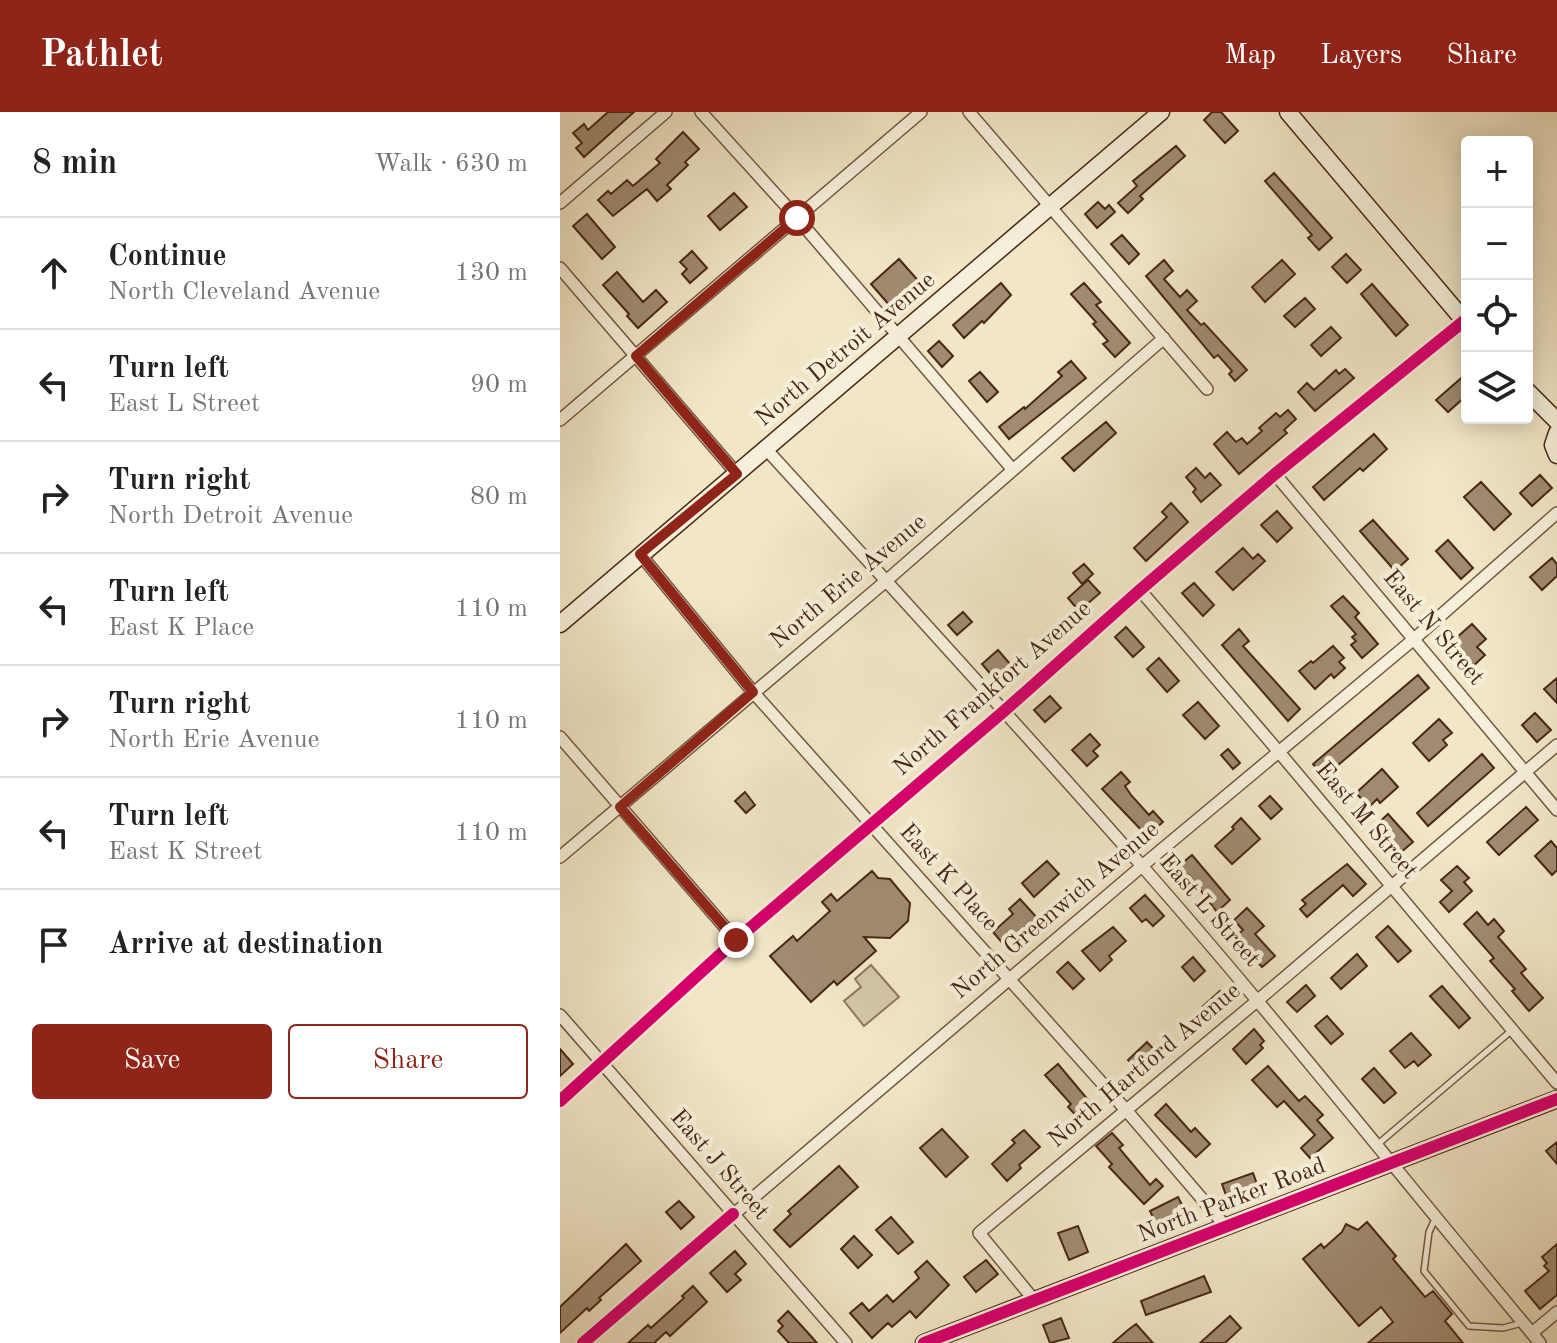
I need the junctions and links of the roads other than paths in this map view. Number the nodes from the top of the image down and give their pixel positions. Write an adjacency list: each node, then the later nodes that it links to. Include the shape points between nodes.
1 (666, 112): 7 (street)
2 (701, 112): 9 (street)
3 (921, 112): 9 (street)
4 (969, 112): 8 (street)
5 (1161, 112): 8 (street, North Detroit Avenue)
6 (1288, 112): 11 (street)
7 (560, 203)
8 (1052, 208): 13 (street, North Detroit Avenue); 14 (street)
9 (797, 218): 13 (street); 15 (street)
10 (560, 268): 15 (street)
11 (1461, 316)
12 (1461, 326): 25 (street, North Frankfort Avenue)
13 (899, 337): 21 (street, North Detroit Avenue); 23 (street)
14 (1164, 338): 16 (street); 23 (street, North Erie Avenue)
15 (636, 356): 18 (street); 24 (street)
16 (1207, 389)
17 (1533, 397): 19 (street)
18 (560, 420)
19 (1557, 421)
20 (1557, 433): 22 (street)
21 (766, 449): 24 (street, North Detroit Avenue); 28 (street, East L Street)
22 (1557, 455)
23 (1013, 470): 28 (street, North Erie Avenue)
24 (737, 474): 27 (street, North Detroit Avenue)
25 (1275, 474): 29 (street, North Frankfort Avenue); 31 (street, East N Street)
26 (1557, 513): 31 (street, North Greenwich Avenue)
27 (640, 554): 30 (street, North Detroit Avenue); 32 (street, East K Place)
28 (886, 581): 32 (street, North Erie Avenue); 33 (street, East L Street)
29 (1140, 590): 33 (street, North Frankfort Avenue); 36 (street, East M Street)
30 (560, 624)
31 (1414, 639): 36 (street, North Greenwich Avenue); 37 (street, East N Street)
32 (753, 692): 38 (street, North Erie Avenue); 40 (street, East K Place)
33 (1003, 712): 40 (street, North Frankfort Avenue); 42 (street, East L Street)
34 (560, 737): 38 (street)
35 (1557, 745): 37 (street, North Hartford Avenue)
36 (1279, 752): 42 (street, North Greenwich Avenue); 43 (street, East M Street)
37 (1525, 772): 39 (street, East N Street); 43 (street, North Hartford Avenue)
38 (620, 807): 41 (street, North Erie Avenue); 44 (street)
39 (1557, 810)
40 (870, 824): 44 (street, North Frankfort Avenue); 45 (street, East K Place)
41 (560, 857)
42 (1142, 866): 45 (street, North Greenwich Avenue); 46 (street, East L Street)
43 (1391, 885): 46 (street, North Hartford Avenue); 48 (street, East M Street)
44 (736, 940): 49 (street, North Frankfort Avenue)
45 (1009, 980): 53 (street, East K Place); 56 (street, North Greenwich Avenue)
46 (1257, 1001): 53 (street, North Hartford Avenue); 54 (street, East L Street)
47 (560, 1015): 49 (street, East J Street)
48 (1512, 1029): 50 (street, East M Street); 54 (lane)
49 (601, 1063): 52 (street, North Frankfort Avenue); 56 (street, East J Street)
50 (1557, 1083)
51 (1557, 1099): 55 (street, North Parker Road)
52 (560, 1101)
53 (1126, 1110): 58 (street, East K Place); 59 (street, North Hartford Avenue, via 979,1233)
54 (1378, 1144): 55 (street, East L Street)
55 (1392, 1161): 57 (street, East L Street); 58 (street, North Parker Road)
56 (733, 1214): 63 (street, North Greenwich Avenue); 64 (street, East J Street)
57 (1435, 1218): 61 (street, East L Street); 61 (lane, via 1424,1271 1469,1326)
58 (1227, 1228): 59 (street, North Parker Road)
59 (1034, 1300): 65 (street, North Parker Road)
60 (1557, 1312): 62 (street)
61 (1523, 1323): 62 (street, East L Street)
62 (1532, 1333): 66 (street, East L Street)
63 (583, 1343)
64 (846, 1343)
65 (924, 1343)
66 (1540, 1343)

